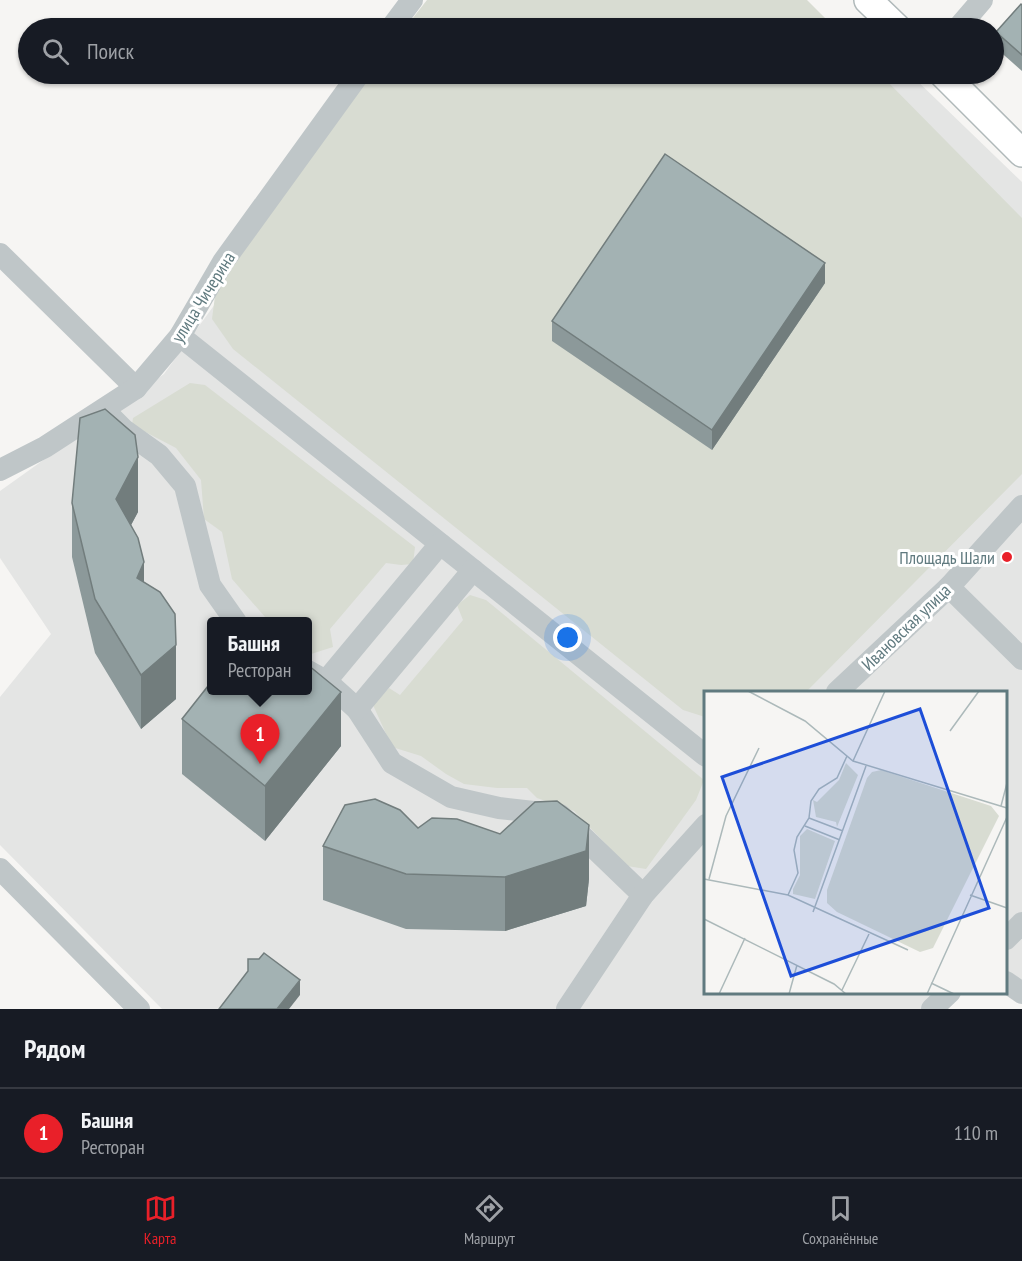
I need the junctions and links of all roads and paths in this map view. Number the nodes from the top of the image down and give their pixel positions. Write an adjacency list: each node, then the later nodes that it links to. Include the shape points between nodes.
1 (412, 0): 4 (street)
2 (868, 0): 5 (main road)
3 (982, 0): 6 (street)
4 (398, 18)
5 (887, 18)
6 (967, 18)
7 (352, 84): 11 (street, улица Чичерина, via 223,262)
8 (953, 84): 9 (main road)
9 (1022, 153)
10 (0, 254): 12 (street)
11 (180, 336): 12 (street, улица Чичерина); 16 (street)
12 (136, 388): 13 (street, улица Чичерина)
13 (103, 409): 14 (street, улица Чичерина, via 45,447); 19 (street, via 159,455 185,486 210,585)
14 (0, 470)
15 (1022, 506): 18 (street, Ивановская улица)
16 (440, 544): 17 (street); 21 (street)
17 (473, 570): 23 (street); 24 (street)
18 (949, 587): 20 (street); 22 (street, Ивановская улица)
19 (233, 617)
20 (1022, 659)
21 (317, 676): 23 (street)
22 (839, 691)
23 (357, 709): 27 (street, via 392,763 451,797 499,808 560,815)
24 (704, 755)
25 (704, 826): 27 (street)
26 (0, 869): 33 (street)
27 (643, 895): 34 (street)
28 (1022, 923): 29 (street)
29 (1007, 937)
30 (1007, 983): 31 (street)
31 (1022, 993)
32 (949, 994): 35 (street)
33 (139, 1009)
34 (567, 1009)
35 (932, 1009)

